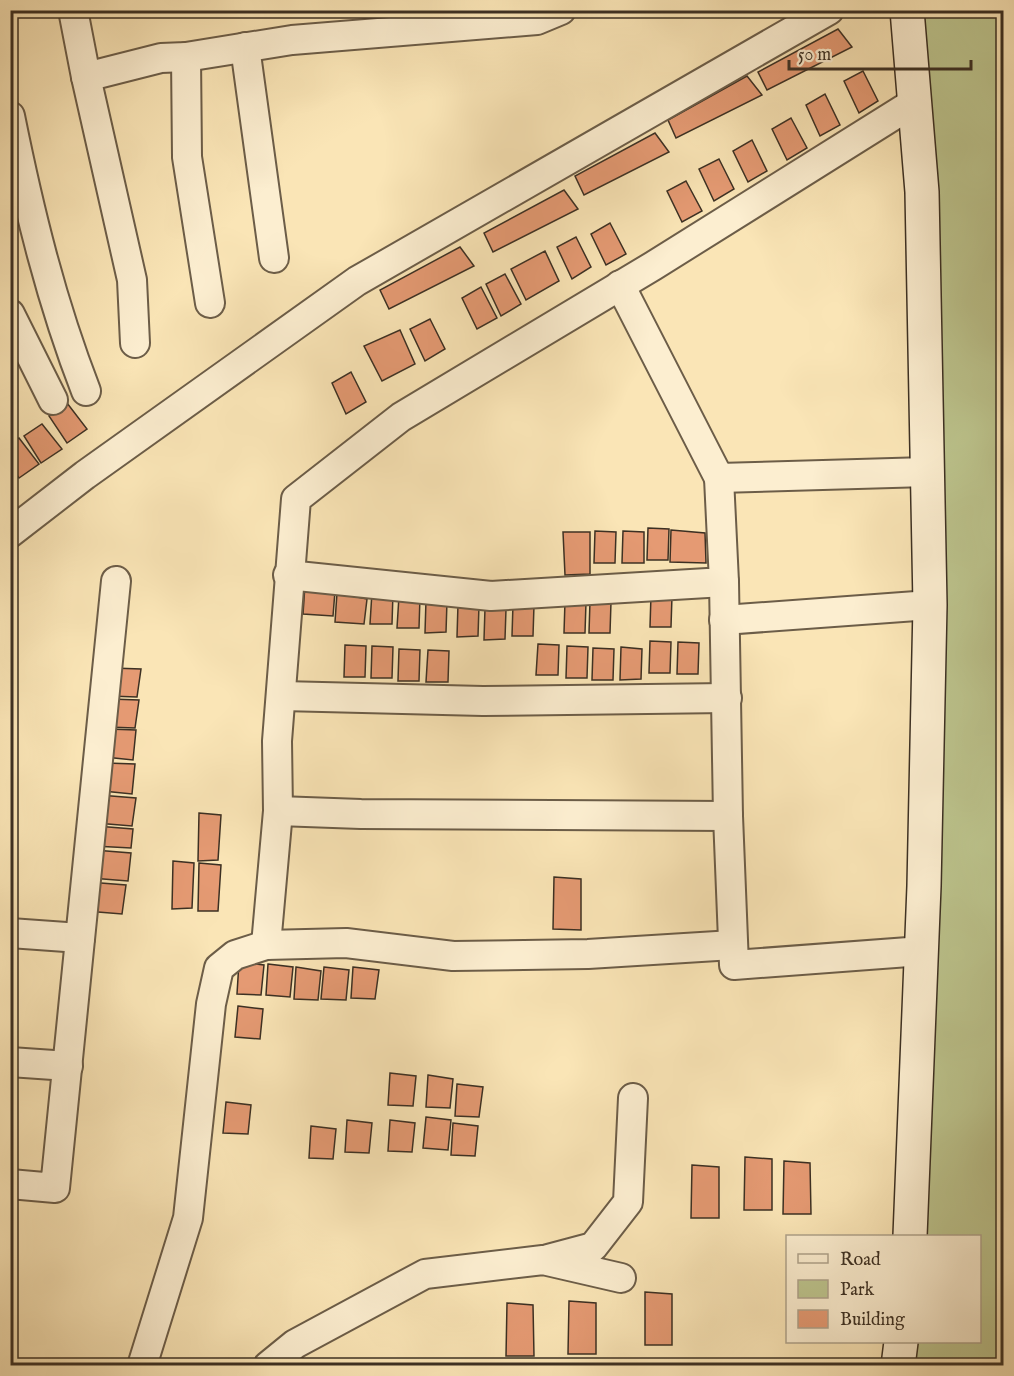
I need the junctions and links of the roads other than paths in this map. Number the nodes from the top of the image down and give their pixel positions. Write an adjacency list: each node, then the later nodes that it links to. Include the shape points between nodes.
1 (74, 10): 7 (street)
2 (561, 10): 5 (street, via 537,20)
3 (829, 10): 19 (street, via 357,281)
4 (907, 10): 8 (street)
5 (245, 47): 6 (street); 10 (street)
6 (186, 57): 7 (street, via 161,58); 12 (street, via 187,157)
7 (86, 77): 14 (street, via 132,280)
8 (915, 102): 11 (street); 17 (street, via 922,192)
9 (10, 116): 15 (street, via 29,213 64,335)
10 (274, 258)
11 (620, 285): 18 (street); 20 (street, via 401,417 296,499)
12 (210, 303)
13 (10, 314): 16 (street)
14 (135, 343)
15 (86, 391)
16 (53, 400)
17 (927, 472): 18 (street); 23 (street)
18 (719, 478): 22 (street)
19 (10, 533)
20 (288, 575): 22 (street, via 491,596); 25 (street)
21 (116, 581): 30 (street)
22 (724, 582): 24 (street)
23 (930, 605): 24 (street); 33 (street)
24 (724, 620): 26 (street)
25 (282, 696): 26 (street, via 483,701); 27 (street, via 277,741)
26 (727, 698): 28 (street)
27 (278, 811): 28 (street); 31 (street)
28 (728, 816): 32 (street)
29 (10, 933): 30 (street)
30 (80, 938): 35 (street)
31 (266, 945): 32 (street, via 346,943 453,956 588,954); 42 (street, via 235,955 219,968 211,1004 188,1218)
32 (733, 945): 33 (street, via 734,965)
33 (922, 951): 38 (street)
34 (10, 1062): 35 (street)
35 (68, 1066): 37 (street, via 55,1188)
36 (633, 1098): 39 (street, via 628,1202 593,1247)
37 (10, 1184)
38 (910, 1235)
39 (543, 1260): 40 (street); 43 (street, via 425,1274 295,1344)
40 (621, 1278)
41 (901, 1343): 44 (street)
42 (142, 1365)
43 (268, 1365)
44 (898, 1365)

